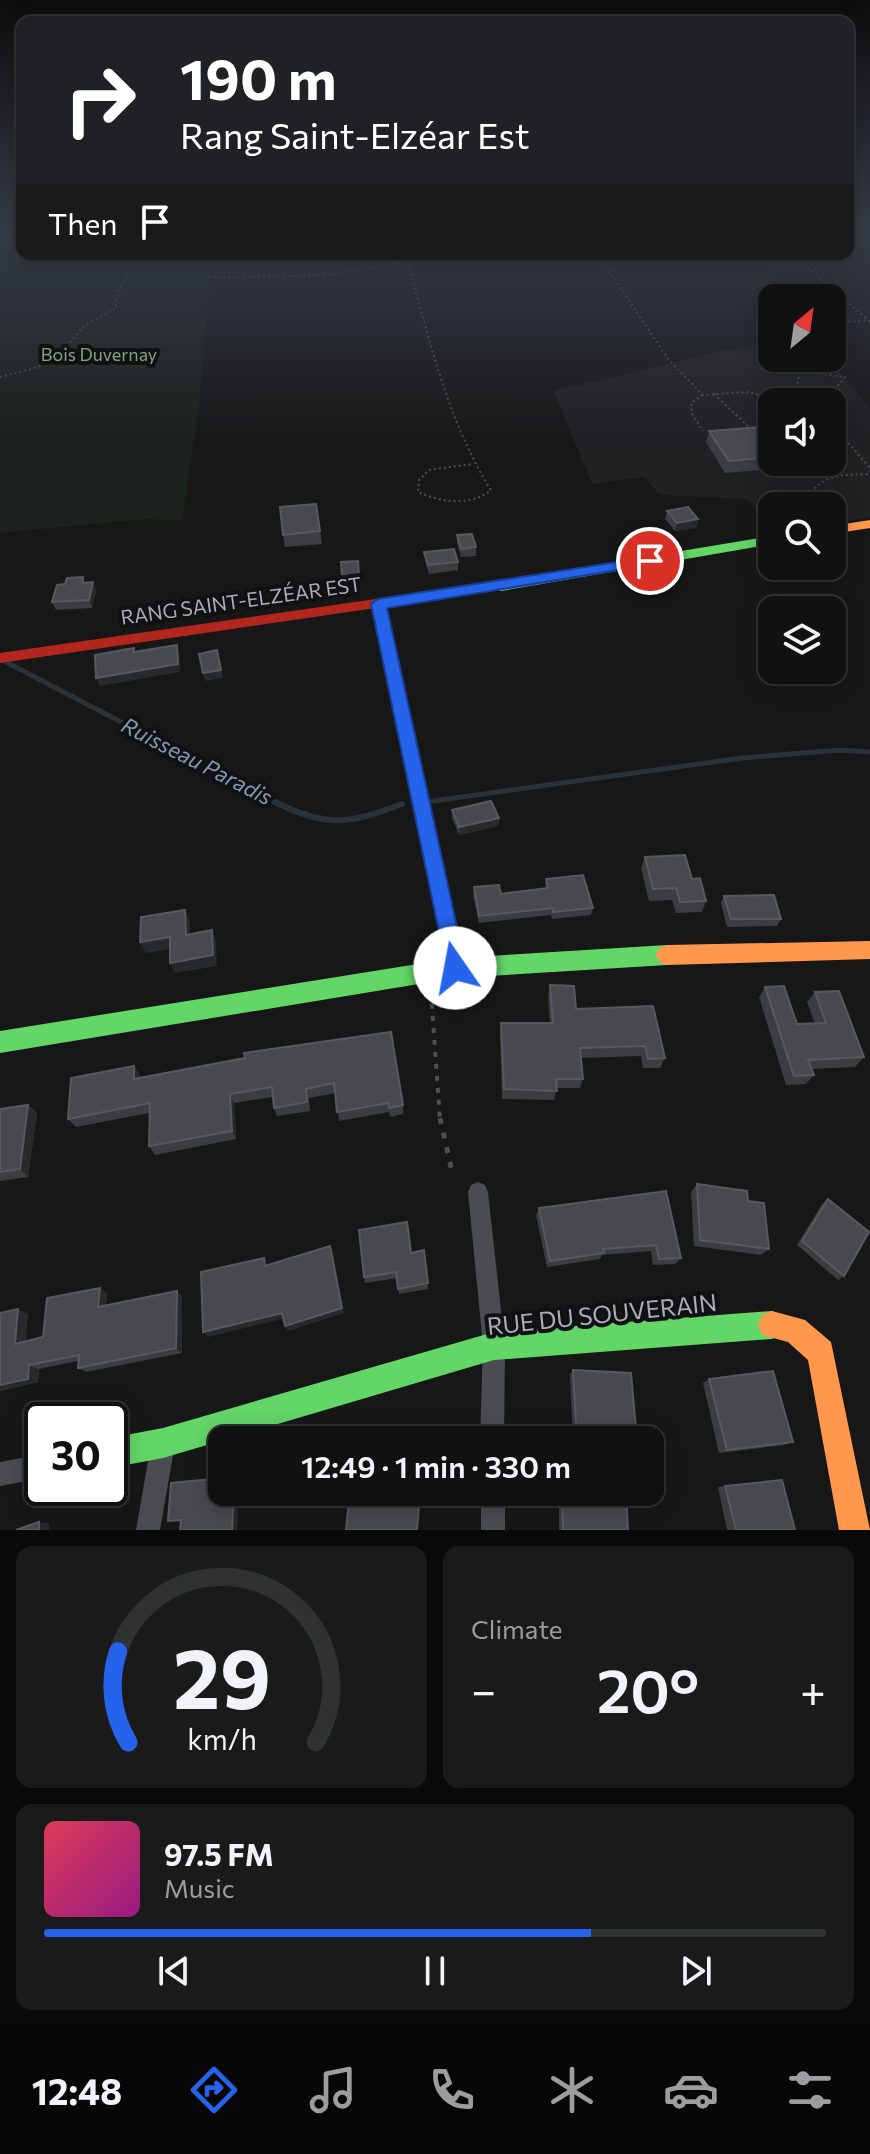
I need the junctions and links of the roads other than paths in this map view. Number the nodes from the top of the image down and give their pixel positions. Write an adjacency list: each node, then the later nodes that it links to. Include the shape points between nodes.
1 (870, 524): 2 (street)
2 (846, 528)
3 (758, 542): 4 (street, RANG SAINT-ELZÉAR EST)
4 (378, 604): 5 (street, RANG SAINT-ELZÉAR EST); 7 (street)
5 (0, 658)
6 (870, 950): 7 (street, via 602,957)
7 (455, 968): 8 (street)
8 (0, 1042)
9 (478, 1192): 10 (street)
10 (494, 1346): 11 (street); 12 (street, RUE DU SOUVERAIN); 19 (street, RUE DU SOUVERAIN, via 768,1324 795,1330 821,1352)
11 (492, 1426)
12 (163, 1443): 13 (street, RUE DU SOUVERAIN); 17 (street)
13 (128, 1450)
14 (24, 1469): 15 (street)
15 (0, 1474)
16 (493, 1506): 18 (street)
17 (148, 1530)
18 (493, 1530)
19 (855, 1530)

